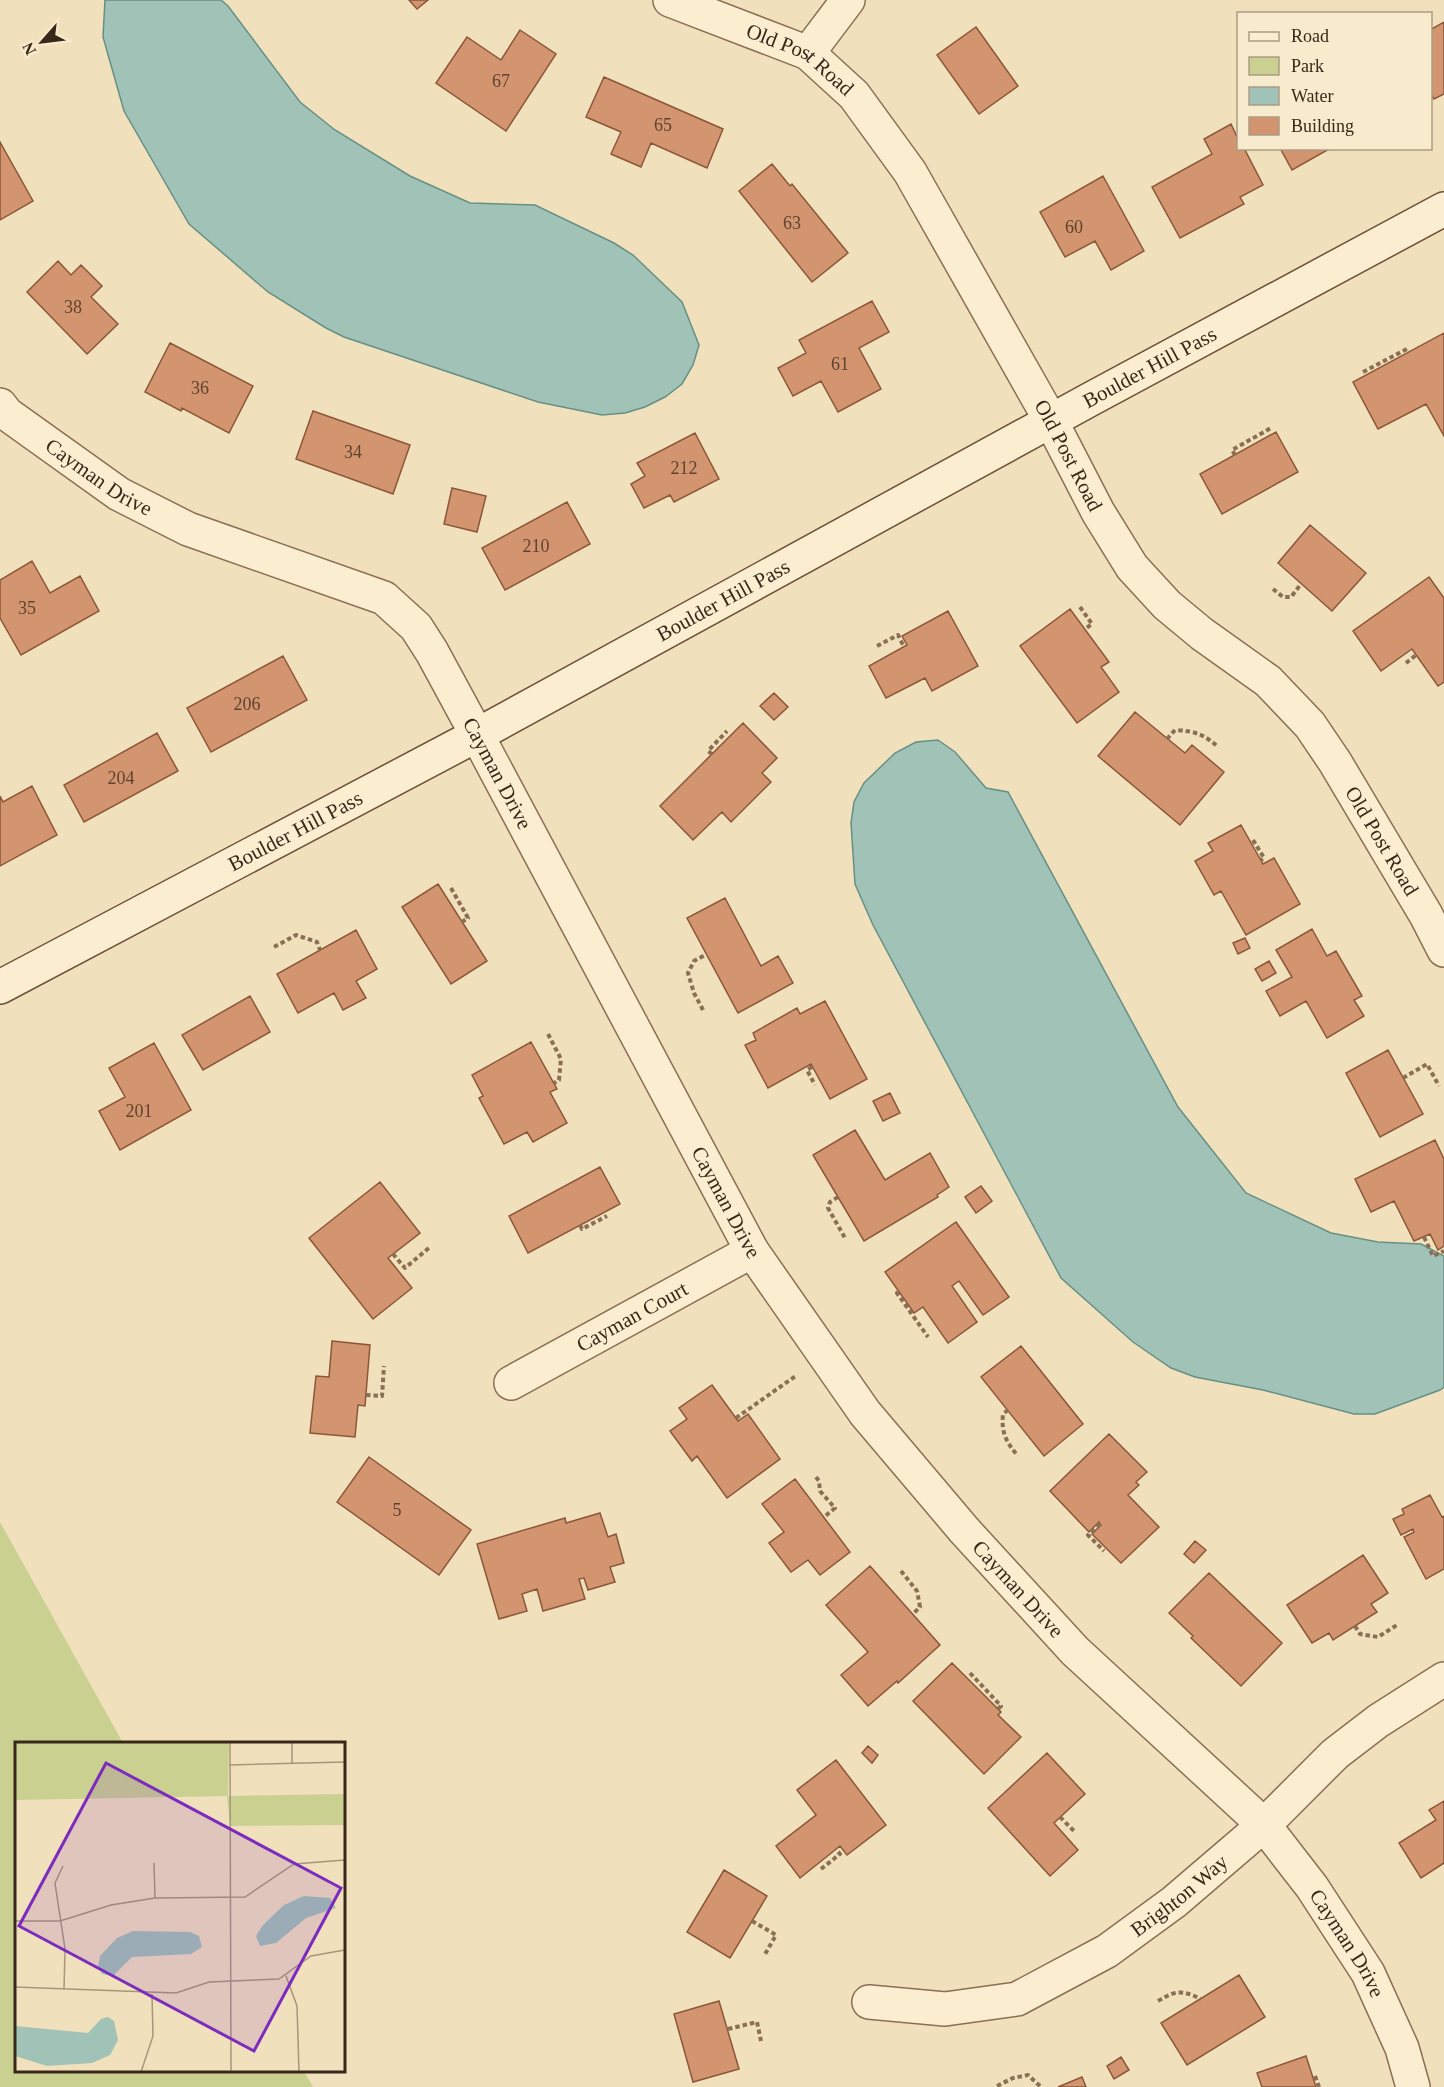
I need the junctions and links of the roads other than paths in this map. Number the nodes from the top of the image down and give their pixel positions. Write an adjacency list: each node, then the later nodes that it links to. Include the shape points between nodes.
1 (670, 0): 3 (street, Old Post Road)
2 (848, 0): 3 (street)
3 (808, 53): 6 (street, Old Post Road, via 854,95 910,172)
4 (1444, 209): 6 (street, Boulder Hill Pass)
5 (0, 405): 7 (street, Cayman Drive, via 129,500 188,529 384,598 416,627)
6 (1051, 421): 7 (street, Boulder Hill Pass); 8 (street, Old Post Road, via 1098,512 1132,567 1167,605 1268,681 1310,725)
7 (477, 735): 10 (street, Boulder Hill Pass); 11 (street, Cayman Drive)
8 (1435, 910): 9 (street, Old Post Road)
9 (1444, 950)
10 (0, 987)
11 (752, 1251): 12 (street, Cayman Court); 14 (street, Cayman Drive, via 865,1413 964,1530 1075,1651)
12 (512, 1383)
13 (1444, 1679): 14 (street, Brighton Way, via 1335,1754)
14 (1264, 1825): 15 (street, Brighton Way, via 1174,1902 1113,1946 1017,1999 945,2009); 16 (street, Cayman Drive, via 1312,1887 1368,1973 1402,2048)
15 (869, 2002)
16 (1413, 2087)

